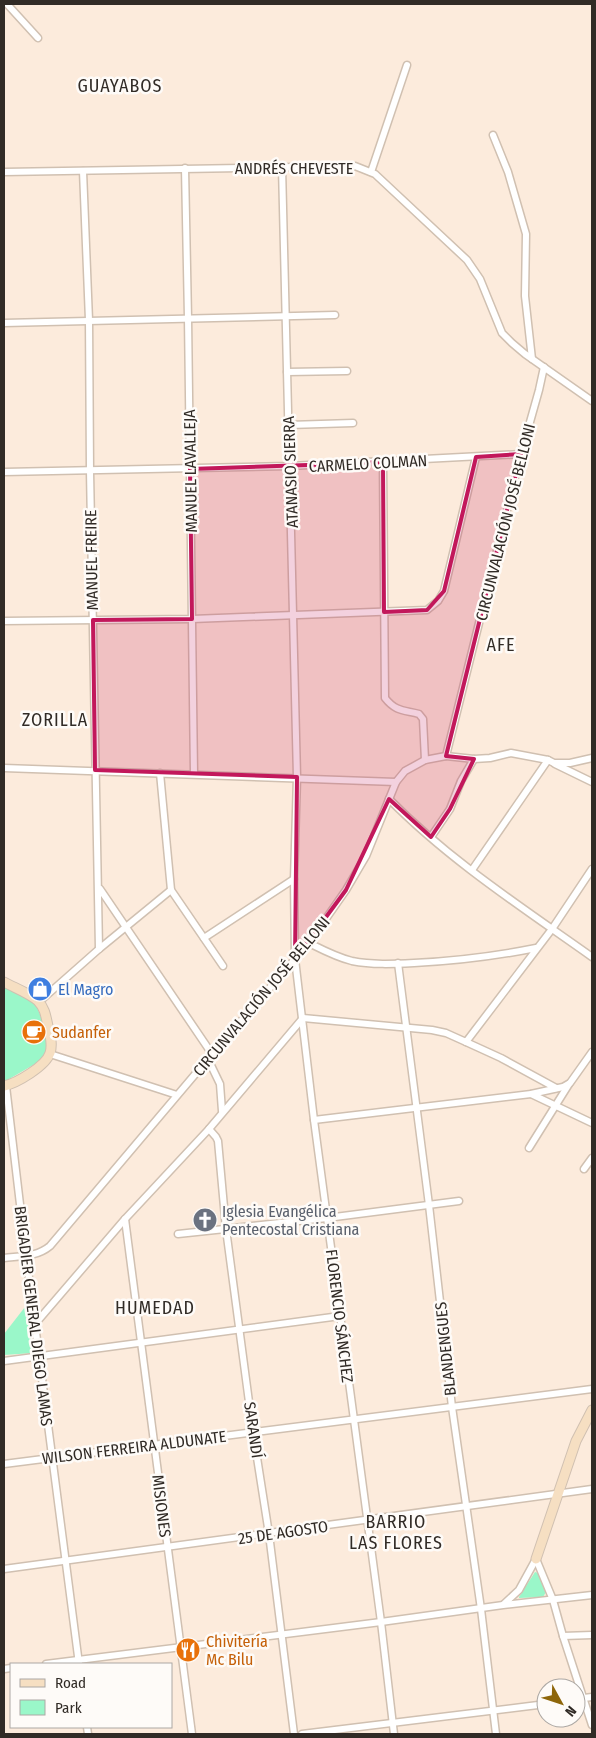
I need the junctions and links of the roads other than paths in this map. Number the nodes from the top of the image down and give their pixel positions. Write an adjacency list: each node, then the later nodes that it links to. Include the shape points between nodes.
1 (7, 4): 2 (street)
2 (38, 38)
3 (407, 65): 9 (street)
4 (493, 135): 15 (street, via 508,172 526,234 525,296)
5 (282, 167): 6 (street, ANDRÉS CHEVESTE); 9 (street, ANDRÉS CHEVESTE, via 355,166); 11 (street, ATANASIO SIERRA)
6 (184, 168): 7 (street, ANDRÉS CHEVESTE); 12 (street, MANUEL LAVALLEJA)
7 (83, 171): 8 (street, ANDRÉS CHEVESTE); 13 (street, MANUEL FREIRE)
8 (4, 172)
9 (371, 172): 15 (street, ANDRÉS CHEVESTE, via 467,260 480,279 502,333)
10 (335, 315): 11 (street)
11 (286, 316): 12 (street); 18 (street, ATANASIO SIERRA)
12 (188, 318): 13 (street); 26 (street, MANUEL LAVALLEJA)
13 (89, 320): 14 (street); 27 (street, MANUEL FREIRE)
14 (4, 323)
15 (532, 359): 16 (street, ANDRÉS CHEVESTE)
16 (544, 367): 19 (street); 22 (street, CIRCUNVALACIÓN JOSÉ BELLONI)
17 (347, 371): 18 (street)
18 (287, 372): 21 (street, ATANASIO SIERRA)
19 (592, 401)
20 (354, 424): 21 (street)
21 (288, 425): 25 (street, ATANASIO SIERRA)
22 (522, 454): 23 (street, CARMELO COLMAN); 34 (street, CIRCUNVALACIÓN JOSÉ BELLONI)
23 (476, 457): 24 (street, CARMELO COLMAN); 29 (street, via 444,591 427,610)
24 (383, 462): 25 (street, CARMELO COLMAN); 29 (street)
25 (290, 466): 26 (street, CARMELO COLMAN); 30 (street, ATANASIO SIERRA)
26 (190, 469): 27 (street, CARMELO COLMAN); 31 (street, MANUEL LAVALLEJA)
27 (90, 471): 28 (street, CARMELO COLMAN); 32 (street, MANUEL FREIRE)
28 (4, 472)
29 (384, 612): 30 (street); 37 (street, via 385,698 398,710 419,714 423,720)
30 (294, 616): 31 (street); 43 (street, ATANASIO SIERRA)
31 (192, 619): 32 (street); 42 (street, MANUEL LAVALLEJA)
32 (92, 620): 33 (street); 40 (street, MANUEL FREIRE)
33 (4, 621)
34 (446, 756): 36 (street); 37 (street, CIRCUNVALACIÓN JOSÉ BELLONI)
35 (592, 758): 38 (street, via 570,763)
36 (474, 759): 38 (street, via 511,753); 47 (street, via 450,809)
37 (425, 760): 44 (street, CIRCUNVALACIÓN JOSÉ BELLONI, via 405,771)
38 (551, 762): 45 (street); 48 (street)
39 (4, 768): 40 (street)
40 (96, 770): 41 (street); 51 (street, MANUEL FREIRE)
41 (160, 773): 42 (street); 52 (street)
42 (194, 774): 43 (street)
43 (297, 777): 44 (street); 50 (street, FLORENCIO SÁNCHEZ)
44 (396, 782): 46 (street, CIRCUNVALACIÓN JOSÉ BELLONI)
45 (592, 782)
46 (389, 799): 47 (street); 56 (street, CIRCUNVALACIÓN JOSÉ BELLONI, via 366,856)
47 (431, 838): 48 (street)
48 (472, 870): 54 (street)
49 (592, 870): 54 (street)
50 (294, 879): 55 (street); 60 (street, FLORENCIO SÁNCHEZ)
51 (99, 888): 53 (street); 58 (street, MANUEL FREIRE)
52 (171, 890): 53 (street); 55 (street)
53 (126, 927): 58 (street); 70 (street)
54 (552, 929): 57 (street); 59 (street)
55 (204, 938): 62 (street)
56 (309, 943): 60 (street, CIRCUNVALACIÓN JOSÉ BELLONI); 61 (street, via 354,961)
57 (536, 948): 61 (street); 67 (street)
58 (99, 949): 64 (street)
59 (592, 957)
60 (296, 959): 65 (street, FLORENCIO SÁNCHEZ); 70 (street, CIRCUNVALACIÓN JOSÉ BELLONI)
61 (398, 963): 66 (street, BLANDENGUES)
62 (223, 966)
63 (4, 982): 64 (street)
64 (39, 1002): 69 (street, via 45,1011 52,1041)
65 (303, 1018): 66 (street); 78 (street); 79 (street, FLORENCIO SÁNCHEZ)
66 (406, 1029): 67 (street, via 446,1033); 77 (street, BLANDENGUES)
67 (466, 1042): 73 (street)
68 (592, 1052): 71 (street)
69 (50, 1054): 72 (street, via 37,1069); 75 (street)
70 (210, 1056): 75 (street, CIRCUNVALACIÓN JOSÉ BELLONI); 78 (street, via 220,1084)
71 (570, 1083): 73 (street); 76 (street)
72 (5, 1086): 91 (street, BRIGADIER GENERAL DIEGO LAMAS)
73 (556, 1088): 74 (street)
74 (531, 1094): 76 (street); 77 (street)
75 (177, 1095): 91 (street, CIRCUNVALACIÓN JOSÉ BELLONI, via 50,1246 44,1252)
76 (556, 1105): 80 (street); 82 (street)
77 (417, 1108): 79 (street); 86 (street, BLANDENGUES)
78 (222, 1111): 81 (street)
79 (314, 1120): 87 (street, FLORENCIO SÁNCHEZ)
80 (592, 1123)
81 (208, 1129): 88 (street); 89 (street, SARANDÍ, via 218,1141)
82 (529, 1148)
83 (592, 1158): 84 (street)
84 (584, 1169)
85 (458, 1201): 86 (street)
86 (429, 1205): 87 (street); 100 (street, BLANDENGUES)
87 (327, 1218): 89 (street); 93 (street, FLORENCIO SÁNCHEZ)
88 (125, 1219): 94 (street); 96 (street, MISIONES)
89 (226, 1230): 90 (street); 95 (street, SARANDÍ)
90 (178, 1234)
91 (26, 1255): 92 (street, CIRCUNVALACIÓN JOSÉ BELLONI); 94 (street, BRIGADIER GENERAL DIEGO LAMAS)
92 (4, 1258)
93 (340, 1316): 95 (street); 102 (street, FLORENCIO SÁNCHEZ)
94 (35, 1324): 97 (street, BRIGADIER GENERAL DIEGO LAMAS)
95 (240, 1330): 96 (street); 103 (street, SARANDÍ)
96 (141, 1342): 97 (street); 104 (street, MISIONES)
97 (39, 1357): 98 (street); 105 (street, BRIGADIER GENERAL DIEGO LAMAS)
98 (4, 1362)
99 (592, 1389): 100 (street, WILSON FERREIRA ALDUNATE)
100 (452, 1407): 102 (street, WILSON FERREIRA ALDUNATE); 109 (street, BLANDENGUES)
101 (592, 1410): 108 (street, via 576,1441)
102 (353, 1418): 103 (street, WILSON FERREIRA ALDUNATE); 110 (street, FLORENCIO SÁNCHEZ)
103 (254, 1432): 104 (street, WILSON FERREIRA ALDUNATE); 111 (street, SARANDÍ)
104 (154, 1445): 105 (street, WILSON FERREIRA ALDUNATE); 112 (street, MISIONES)
105 (52, 1457): 106 (street, WILSON FERREIRA ALDUNATE); 114 (street, BRIGADIER GENERAL DIEGO LAMAS)
106 (4, 1464)
107 (592, 1489): 108 (street, 25 DE AGOSTO)
108 (559, 1492): 109 (street, 25 DE AGOSTO); 113 (street)
109 (467, 1507): 110 (street, 25 DE AGOSTO); 119 (street, BLANDENGUES)
110 (367, 1520): 111 (street, 25 DE AGOSTO); 120 (street, FLORENCIO SÁNCHEZ)
111 (269, 1534): 112 (street, 25 DE AGOSTO); 121 (street, SARANDÍ)
112 (168, 1547): 114 (street, 25 DE AGOSTO); 124 (street, MISIONES)
113 (536, 1559): 117 (street); 118 (street, via 519,1590)
114 (66, 1560): 115 (street, 25 DE AGOSTO); 125 (street, BRIGADIER GENERAL DIEGO LAMAS)
115 (4, 1569)
116 (592, 1595): 117 (street)
117 (553, 1600): 118 (street); 123 (street)
118 (503, 1604): 119 (street)
119 (481, 1609): 120 (street); 130 (street, BLANDENGUES)
120 (381, 1622): 121 (street); 131 (street, FLORENCIO SÁNCHEZ)
121 (280, 1634): 124 (street); 134 (street, SARANDÍ)
122 (592, 1635): 123 (street)
123 (563, 1636): 127 (street)
124 (181, 1647): 125 (street); 133 (street, MISIONES)
125 (79, 1662): 126 (street)
126 (62, 1663)
127 (577, 1678)
128 (536, 1705): 130 (street)
129 (586, 1705): 132 (street)
130 (493, 1711): 131 (street); 137 (street, BLANDENGUES)
131 (393, 1724): 135 (street); 136 (street, FLORENCIO SÁNCHEZ)
132 (592, 1726)
133 (192, 1734)
134 (294, 1734)
135 (302, 1734)
136 (394, 1734)
137 (496, 1734)

